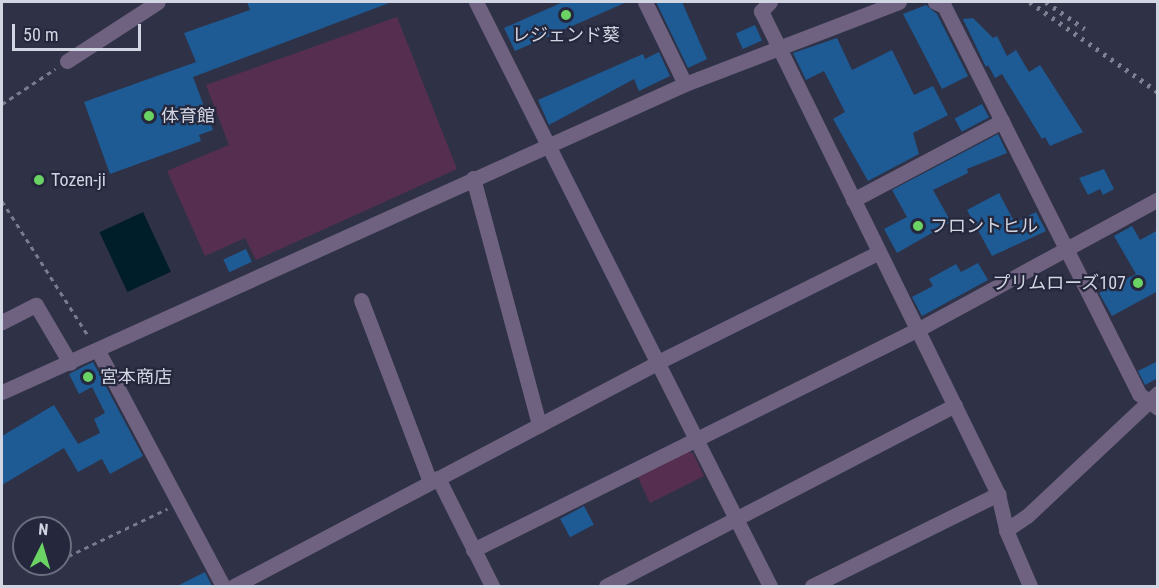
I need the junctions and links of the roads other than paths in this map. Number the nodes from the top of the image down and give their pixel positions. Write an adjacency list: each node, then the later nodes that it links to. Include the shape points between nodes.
1 (158, 2): 8 (street)
2 (476, 2): 11 (street)
3 (645, 2): 9 (street)
4 (770, 2): 7 (street, via 761,11)
5 (899, 2): 7 (street)
6 (935, 2): 10 (street, via 944,6)
7 (778, 48): 9 (street); 14 (street)
8 (68, 61)
9 (685, 84): 11 (street)
10 (1002, 121): 14 (street); 15 (street)
11 (547, 144): 12 (street); 21 (street)
12 (473, 178): 20 (street); 26 (street)
13 (1158, 199): 15 (street)
14 (853, 200): 16 (street)
15 (1066, 250): 19 (street); 24 (street, via 1139,394)
16 (878, 253): 19 (street); 21 (street)
17 (361, 300): 28 (street)
18 (2, 322): 22 (street, via 36,305)
19 (918, 330): 25 (street); 27 (street)
20 (98, 351): 22 (street); 33 (street)
21 (658, 362): 26 (street); 27 (street)
22 (70, 363): 23 (street)
23 (2, 392)
24 (1154, 401): 31 (street, via 1028,516)
25 (955, 405): 29 (street); 30 (street)
26 (538, 425): 28 (street)
27 (697, 438): 30 (street); 32 (street)
28 (434, 480): 32 (street); 34 (street)
29 (998, 494): 31 (street); 38 (street)
30 (737, 519): 36 (street); 37 (street)
31 (1006, 530): 39 (street)
32 (473, 550): 35 (street)
33 (223, 586)
34 (234, 586)
35 (492, 586)
36 (606, 586)
37 (770, 586)
38 (812, 586)
39 (1030, 586)

